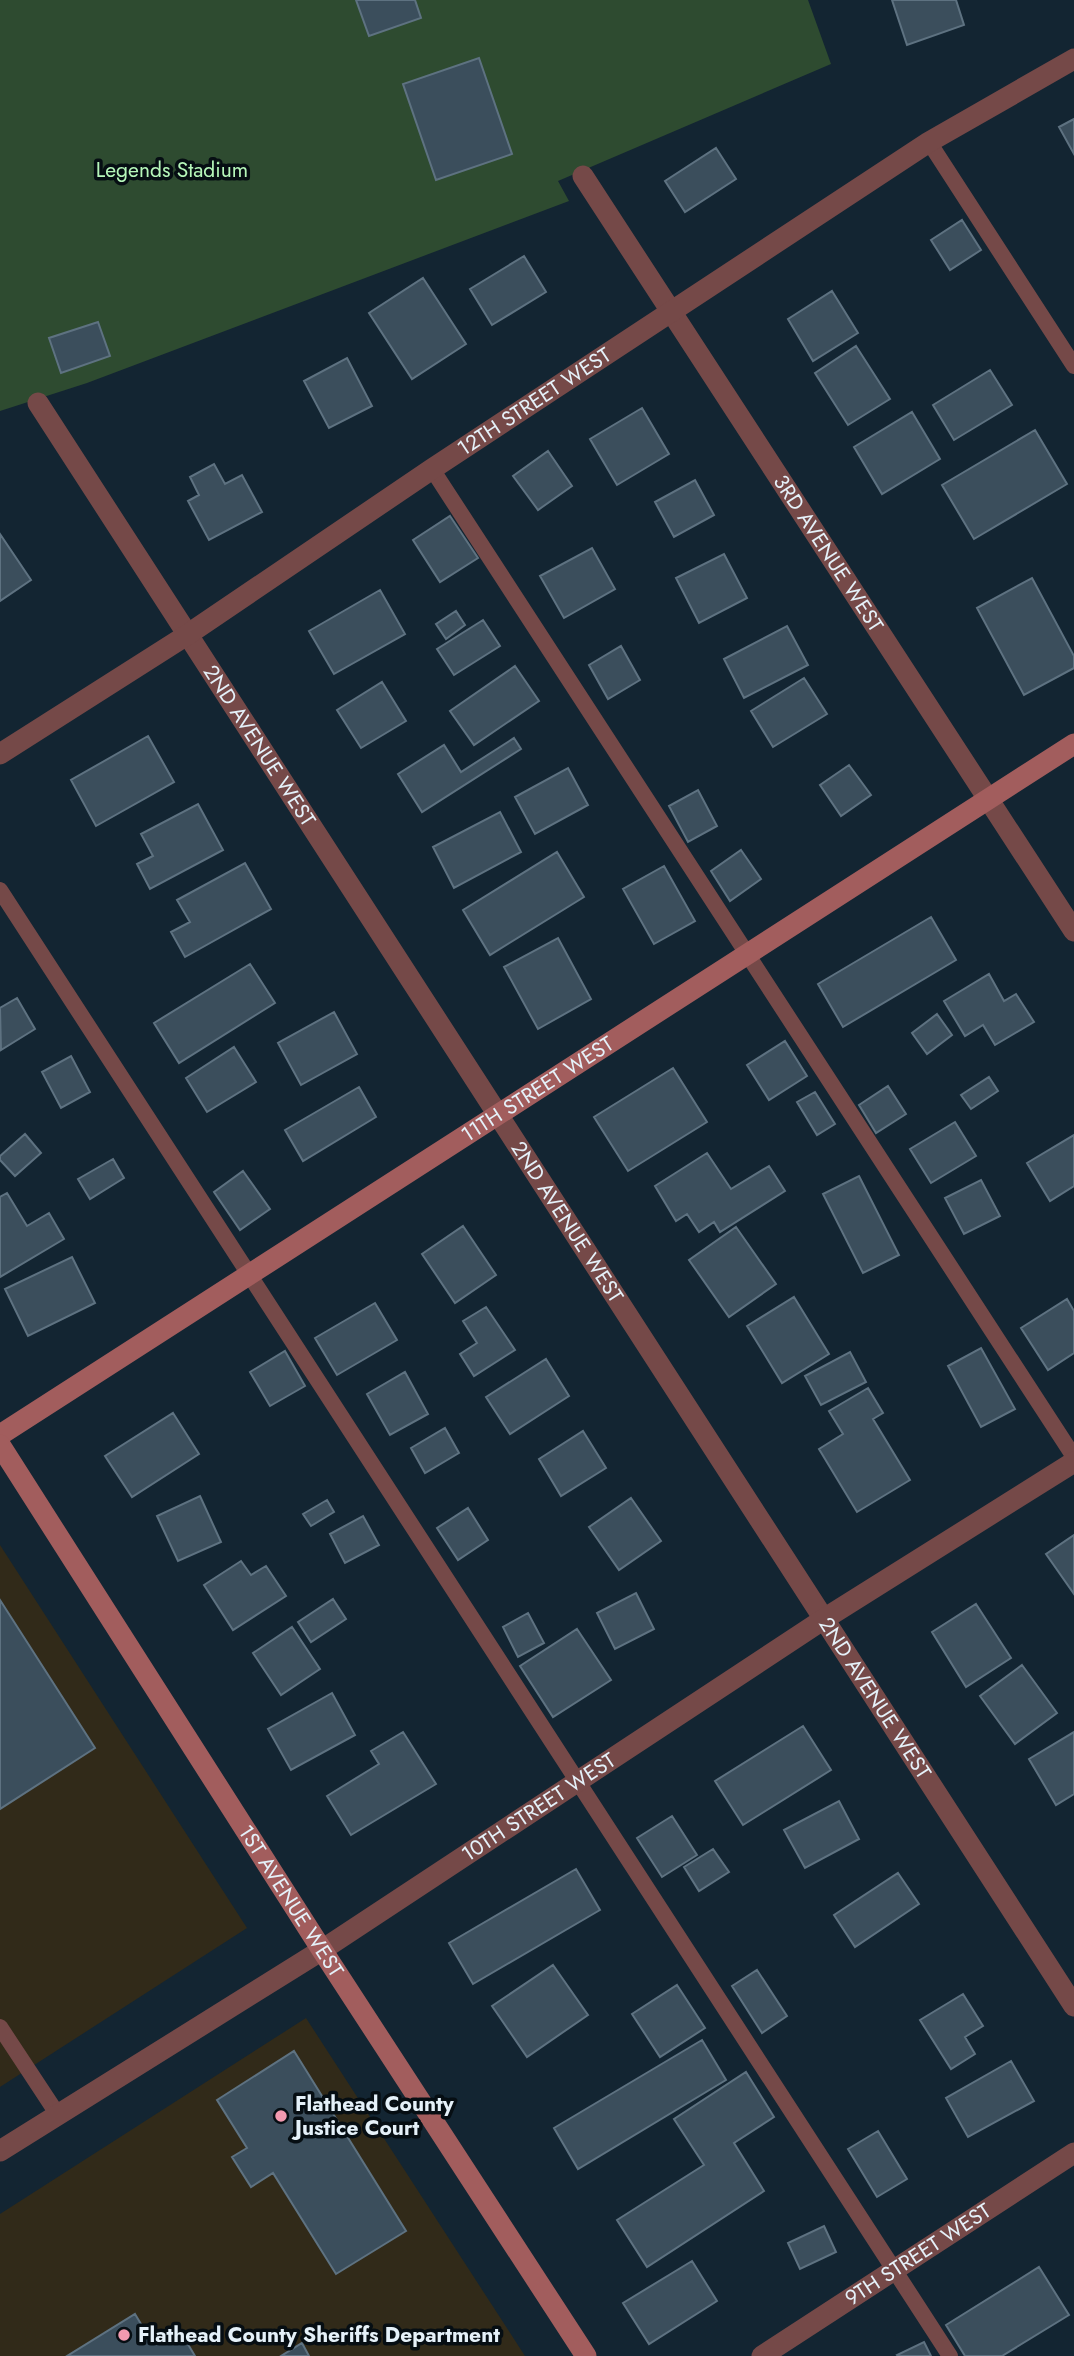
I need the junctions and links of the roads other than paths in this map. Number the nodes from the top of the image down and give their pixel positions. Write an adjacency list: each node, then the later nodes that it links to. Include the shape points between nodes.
1 (1074, 59): 2 (street, 12TH STREET WEST)
2 (929, 142): 4 (street, 12TH STREET WEST); 5 (lane)
3 (583, 176): 4 (street, 3RD AVENUE WEST)
4 (673, 312): 7 (street, 12TH STREET WEST); 11 (street, 3RD AVENUE WEST)
5 (1074, 366)
6 (38, 403): 8 (street, 2ND AVENUE WEST)
7 (432, 469): 8 (street, 12TH STREET WEST); 14 (lane)
8 (187, 635): 10 (street, 12TH STREET WEST); 15 (street, 2ND AVENUE WEST)
9 (1074, 744): 11 (street, 11TH STREET WEST)
10 (0, 754)
11 (989, 799): 13 (street, 3RD AVENUE WEST); 14 (street, 11TH STREET WEST)
12 (0, 890): 16 (lane)
13 (1074, 931)
14 (747, 956): 15 (street, 11TH STREET WEST); 19 (lane)
15 (498, 1115): 16 (street, 11TH STREET WEST); 20 (street, 2ND AVENUE WEST)
16 (248, 1277): 17 (street, 11TH STREET WEST); 21 (lane)
17 (0, 1436)
18 (0, 1445): 22 (street, 1ST AVENUE WEST)
19 (1074, 1460): 20 (street, 10TH STREET WEST)
20 (824, 1619): 21 (street, 10TH STREET WEST); 23 (street, 2ND AVENUE WEST)
21 (578, 1780): 22 (street, 10TH STREET WEST); 28 (lane)
22 (322, 1950): 25 (street, 10TH STREET WEST); 29 (street, 1ST AVENUE WEST)
23 (1074, 2006)
24 (0, 2027): 25 (lane)
25 (58, 2115): 26 (street, 10TH STREET WEST)
26 (0, 2151)
27 (1074, 2153): 28 (street, 9TH STREET WEST)
28 (895, 2271): 30 (street, 9TH STREET WEST); 31 (lane)
29 (586, 2356)
30 (762, 2356)
31 (950, 2356)

